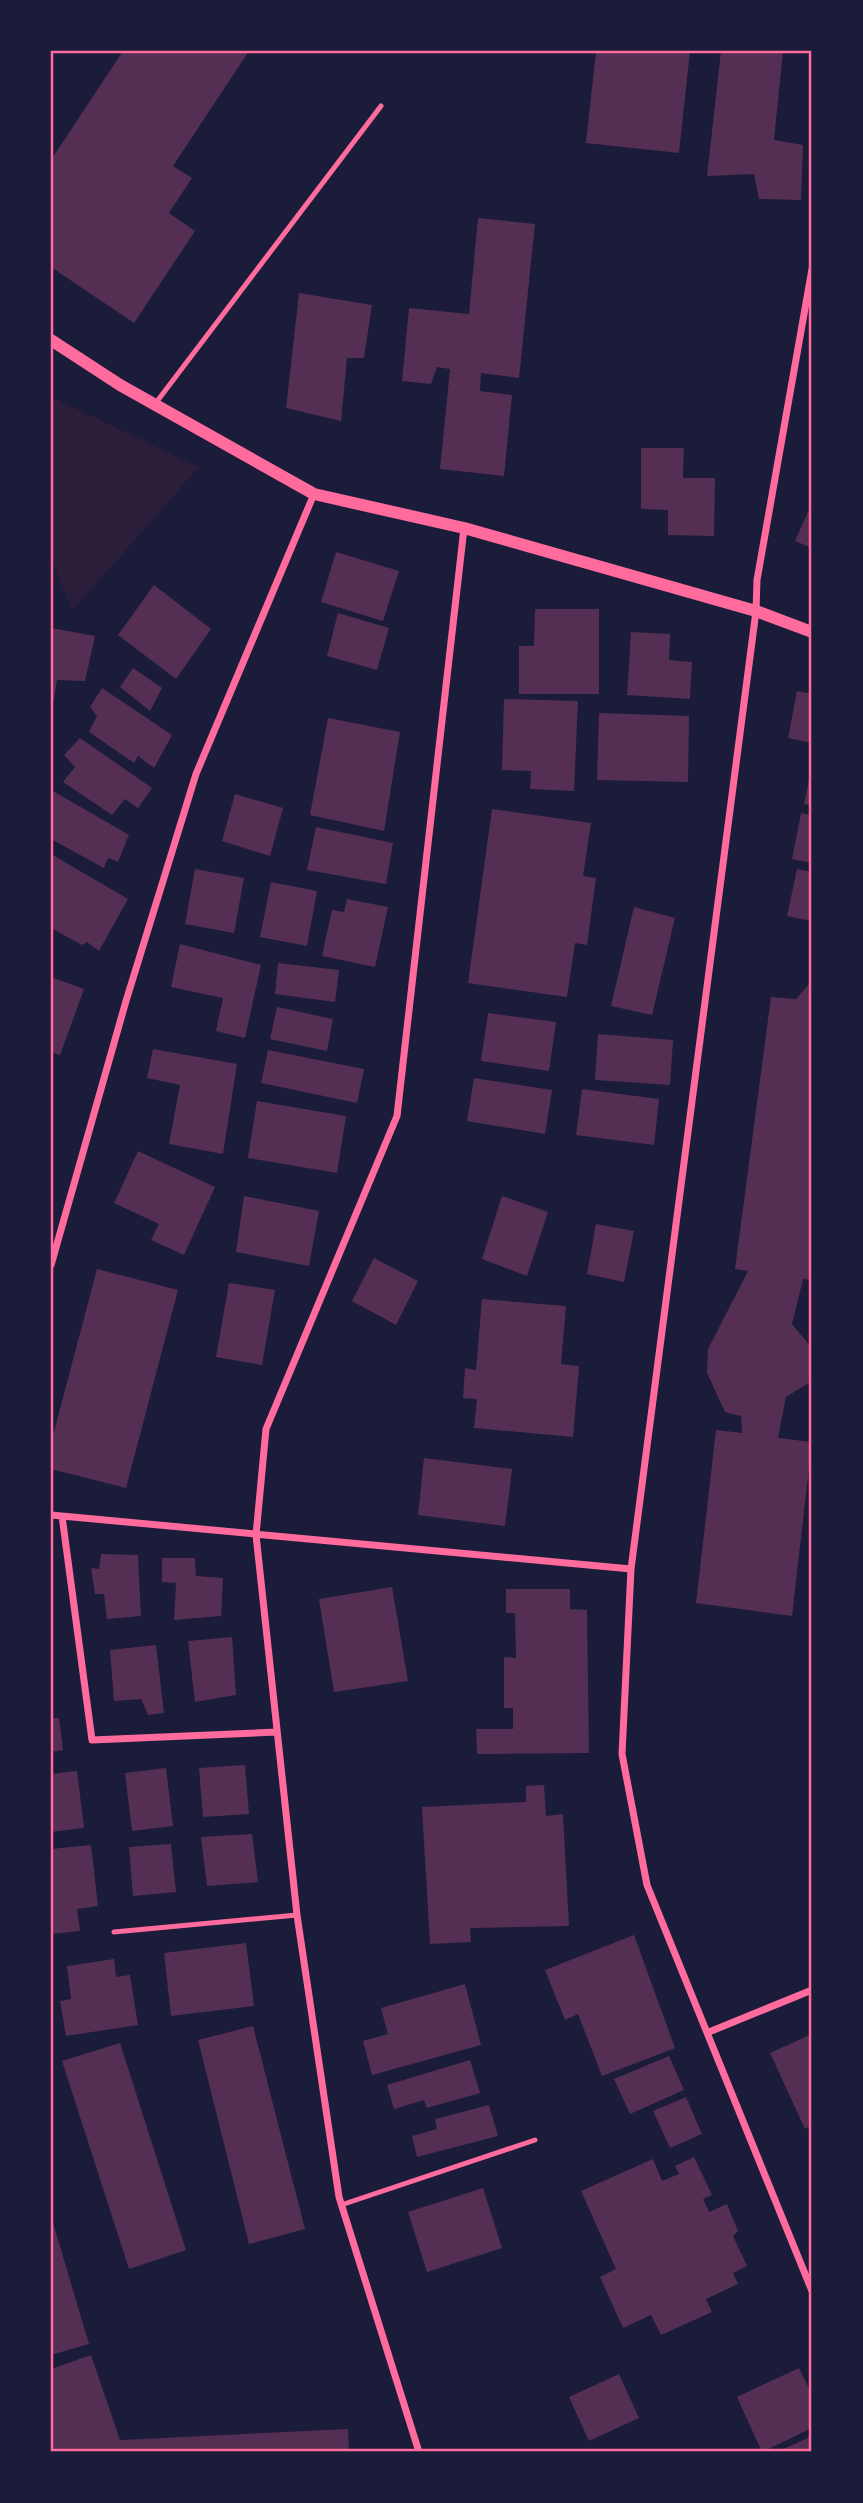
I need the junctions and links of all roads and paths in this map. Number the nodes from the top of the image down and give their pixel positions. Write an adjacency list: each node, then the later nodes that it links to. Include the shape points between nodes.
1 (381, 106): 4 (lane)
2 (812, 269): 7 (street, via 757,580)
3 (51, 340): 4 (street)
4 (155, 404): 5 (street)
5 (314, 494): 6 (street); 9 (street, via 196,774)
6 (464, 528): 7 (street); 12 (street, via 397,1116 266,1429)
7 (756, 611): 8 (street); 13 (street)
8 (812, 632)
9 (51, 1265)
10 (51, 1515): 11 (street)
11 (62, 1516): 12 (street); 14 (street, via 92,1740)
12 (256, 1535): 13 (street); 14 (street)
13 (631, 1569): 18 (street, via 622,1754 647,1885)
14 (277, 1732): 15 (street)
15 (297, 1915): 16 (lane); 20 (street)
16 (114, 1932)
17 (812, 1990): 18 (street)
18 (709, 2032): 21 (street)
19 (535, 2140): 20 (lane)
20 (341, 2205): 22 (street)
21 (812, 2291)
22 (419, 2452)

